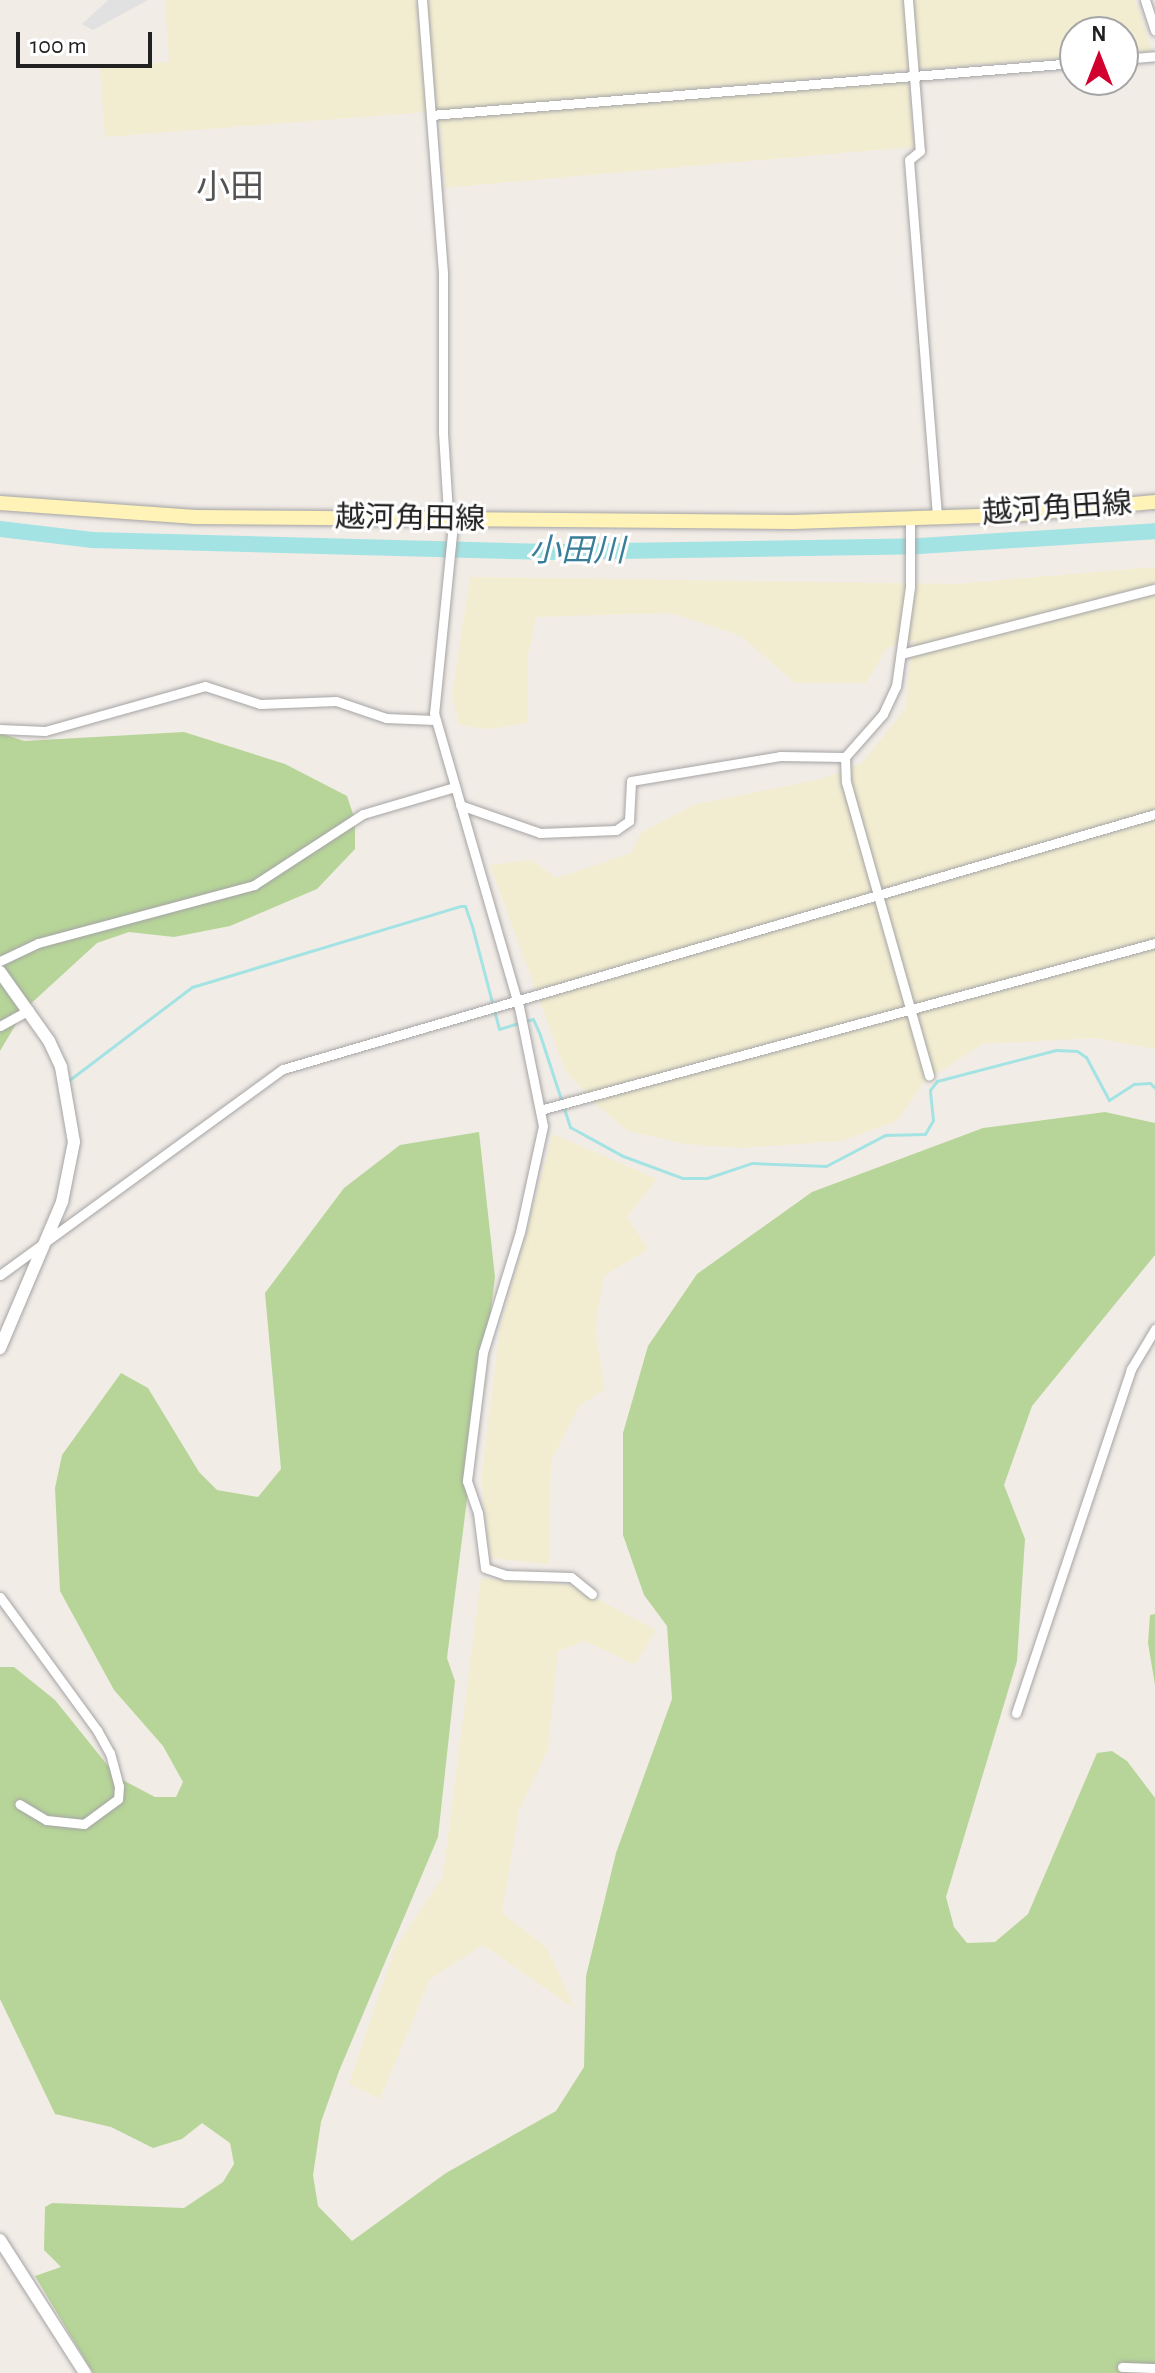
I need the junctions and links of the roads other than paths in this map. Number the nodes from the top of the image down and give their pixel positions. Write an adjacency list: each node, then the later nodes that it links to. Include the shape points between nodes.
1 (422, 0): 7 (street)
2 (908, 0): 6 (street)
3 (1145, 0): 4 (street)
4 (1155, 30)
5 (1059, 64): 6 (street)
6 (916, 73): 7 (street); 10 (street, via 920,151 909,160)
7 (431, 115): 12 (street, via 443,272 443,433)
8 (1155, 502): 10 (main road, 越河角田線)
9 (0, 503): 12 (main road, 越河角田線, via 181,516)
10 (937, 517): 11 (main road, 越河角田線)
11 (910, 518): 12 (main road, 越河角田線); 14 (street)
12 (451, 520): 15 (street)
13 (1155, 589): 14 (street)
14 (901, 654): 17 (street, via 896,686 883,714)
15 (435, 720): 16 (street, via 386,718 336,701 260,704 205,686 45,731); 18 (street)
16 (0, 729)
17 (845, 757): 19 (street, via 780,756 631,781 629,821 616,830 540,833); 21 (street, via 846,782)
18 (455, 787): 19 (street); 23 (street, via 363,814 254,885 38,943)
19 (460, 805): 25 (street)
20 (1155, 814): 21 (street, via 887,894)
21 (878, 892): 25 (street); 27 (street)
22 (1155, 943): 27 (street)
23 (0, 961)
24 (0, 972): 26 (street)
25 (515, 1000): 30 (street); 31 (street, via 283,1069)
26 (29, 1010): 28 (street); 31 (street, via 61,1067 74,1142 62,1202)
27 (912, 1010): 29 (street); 30 (street)
28 (0, 1026)
29 (929, 1075)
30 (540, 1110): 35 (street, via 543,1137 483,1352 467,1481 478,1513 485,1568 505,1575 571,1577)
31 (44, 1245): 32 (street); 34 (street)
32 (0, 1275)
33 (1155, 1329): 37 (street, via 1131,1369)
34 (0, 1348)
35 (592, 1594)
36 (0, 1597): 38 (street, via 97,1730 119,1786 118,1799 84,1824 64,1826)
37 (1016, 1713)
38 (19, 1804)
39 (0, 2240): 42 (street)
40 (1122, 2367): 41 (street)
41 (1155, 2368)
42 (85, 2373)

